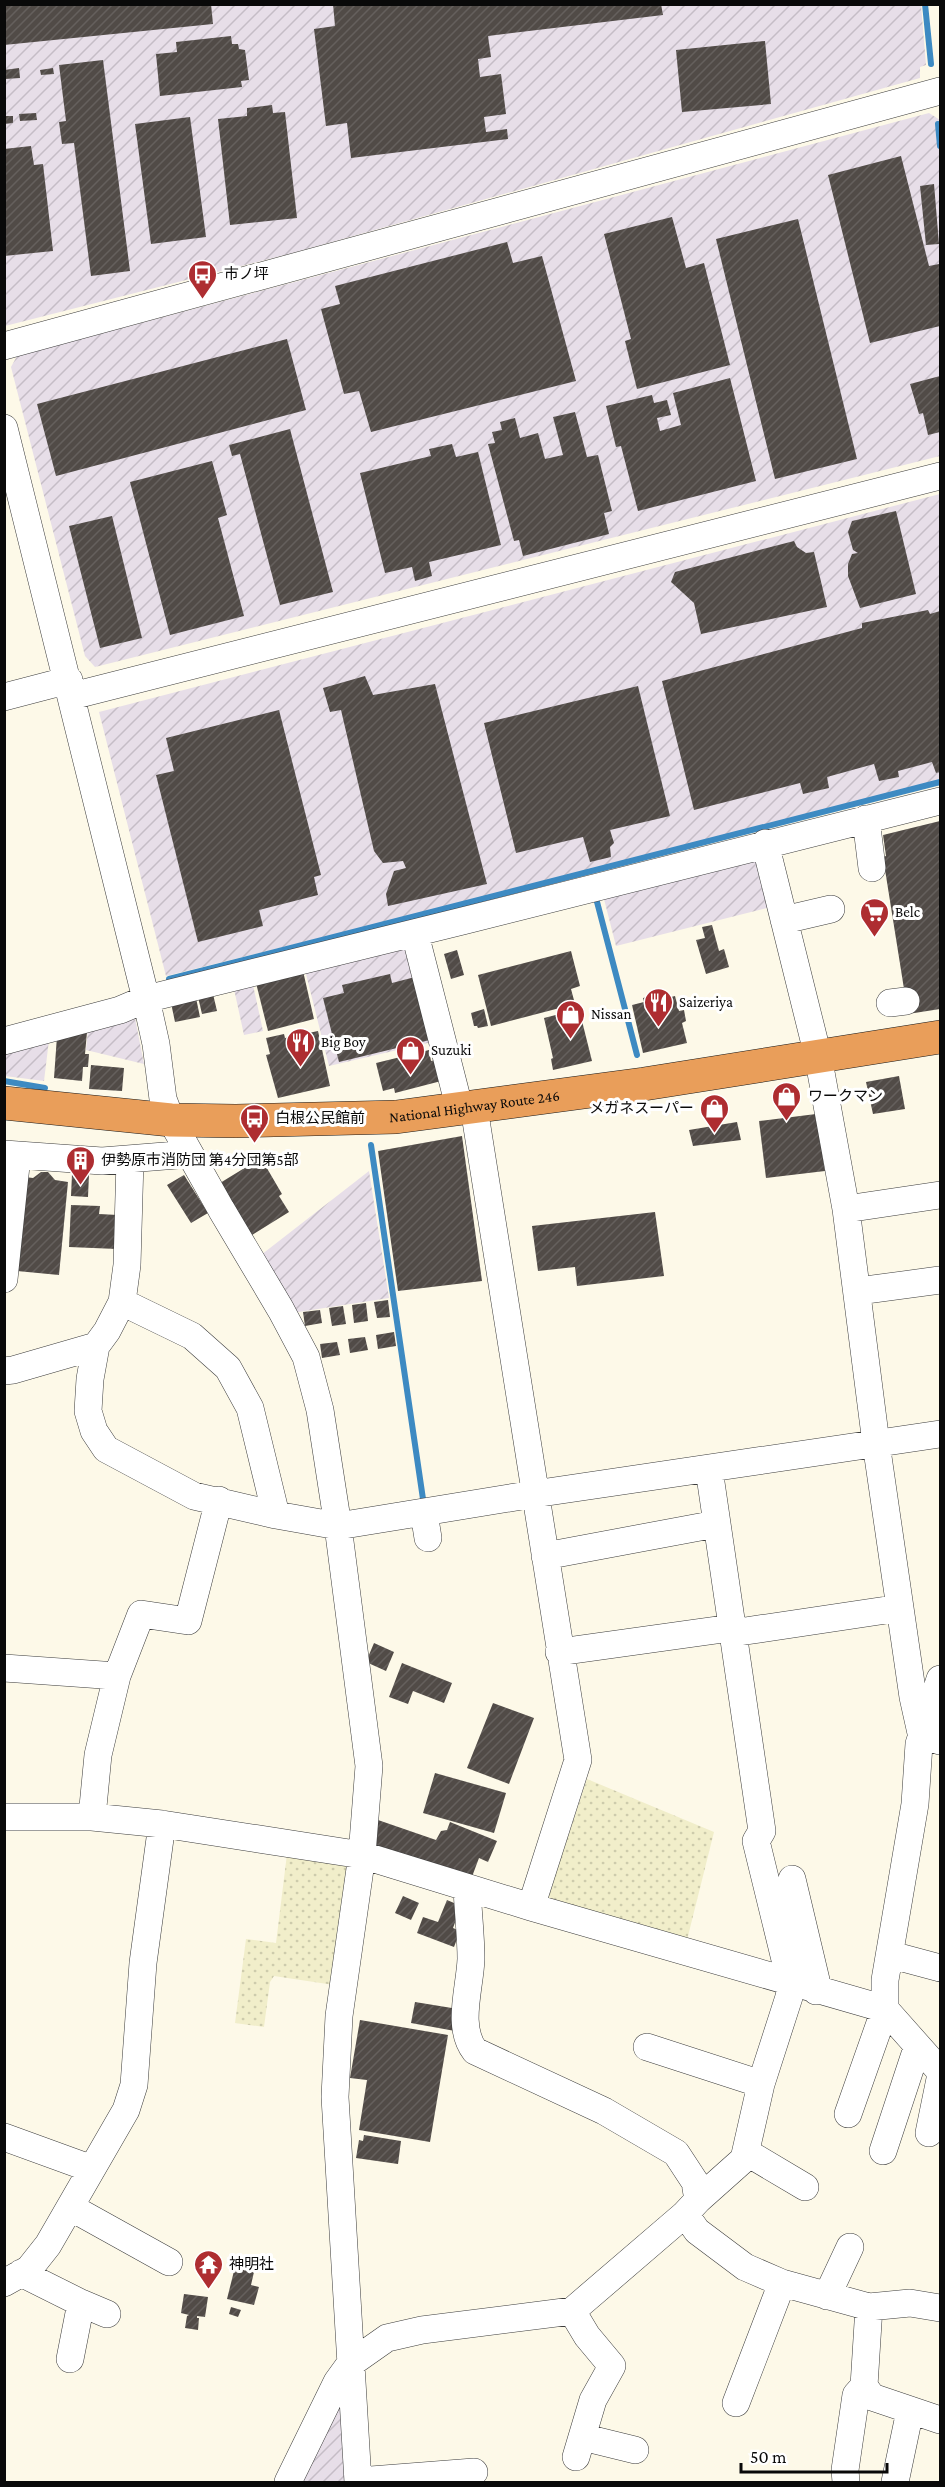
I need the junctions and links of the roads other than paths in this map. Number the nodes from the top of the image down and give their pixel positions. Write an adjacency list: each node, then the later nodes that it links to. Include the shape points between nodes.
1 (940, 91): 2 (street)
2 (4, 346)
3 (4, 428): 5 (street)
4 (940, 476): 5 (street)
5 (70, 688): 6 (street); 14 (street)
6 (4, 697)
7 (940, 801): 8 (street)
8 (858, 821): 9 (street); 10 (street)
9 (765, 843): 12 (street); 13 (street)
10 (865, 869)
11 (832, 915): 12 (street)
12 (786, 926): 17 (street)
13 (416, 934): 14 (street); 19 (street)
14 (146, 999): 16 (street, via 120,1010); 20 (street, via 163,1099)
15 (940, 1037): 17 (highway, National Highway Route 246)
16 (4, 1041)
17 (818, 1056): 19 (highway, National Highway Route 246); 25 (street)
18 (4, 1103): 20 (highway, National Highway Route 246)
19 (467, 1109): 20 (highway, National Highway Route 246, via 396,1117); 35 (street)
20 (171, 1120): 21 (street)
21 (190, 1154): 23 (street); 39 (street, via 306,1357 320,1410)
22 (11, 1155): 23 (street); 26 (street)
23 (130, 1160): 29 (street, via 128,1265)
24 (940, 1195): 25 (street)
25 (846, 1209): 28 (street)
26 (4, 1279)
27 (940, 1280): 28 (street)
28 (858, 1291): 33 (street)
29 (122, 1302): 30 (street); 37 (street, via 192,1336 228,1368 250,1408)
30 (96, 1346): 31 (street); 36 (street, via 88,1411 94,1431 106,1449 194,1496)
31 (4, 1371)
32 (940, 1434): 33 (street)
33 (876, 1443): 34 (street); 41 (street)
34 (709, 1468): 35 (street); 38 (street)
35 (534, 1494): 39 (street, via 426,1525); 40 (street)
36 (219, 1500): 37 (street); 45 (street, via 188,1621 141,1614)
37 (276, 1515): 39 (street)
38 (716, 1524): 40 (street); 42 (street)
39 (338, 1526): 51 (street, via 369,1766)
40 (545, 1556): 43 (street)
41 (900, 1608): 42 (street); 47 (street, via 913,1696)
42 (732, 1631): 43 (street); 57 (street, via 773,1836 756,1841)
43 (559, 1652): 54 (street, via 578,1760)
44 (4, 1668): 45 (street)
45 (117, 1676): 48 (street, via 98,1755)
46 (940, 1679): 47 (street)
47 (931, 1737): 55 (street, via 915,1804)
48 (92, 1816): 49 (street); 50 (street)
49 (4, 1817)
50 (162, 1824): 51 (street); 69 (street, via 143,1963 134,2085 126,2110)
51 (362, 1855): 53 (street); 84 (street, via 339,2016 335,2097)
52 (792, 1879): 57 (street, via 816,1980)
53 (467, 1888): 54 (street); 72 (street, via 471,1959 465,2027 468,2042 475,2051 604,2111 676,2153 695,2181)
54 (531, 1907): 57 (street)
55 (891, 1953): 56 (street); 58 (street, via 885,1980)
56 (940, 1968)
57 (803, 1987): 58 (street); 63 (street, via 789,1997)
58 (885, 2009): 59 (street); 64 (street)
59 (917, 2048): 61 (street); 67 (street)
60 (656, 2055): 63 (street)
61 (940, 2071)
62 (940, 2079): 65 (street)
63 (761, 2084): 68 (street)
64 (848, 2114)
65 (929, 2133)
66 (4, 2137): 69 (street)
67 (883, 2151)
68 (746, 2152): 70 (street); 72 (street, via 744,2159)
69 (92, 2169): 71 (street)
70 (805, 2187)
71 (70, 2207): 74 (street); 75 (street, via 48,2245 28,2269)
72 (691, 2207): 76 (street, via 697,2231 745,2267); 81 (street)
73 (850, 2247): 77 (street)
74 (169, 2262)
75 (13, 2278): 78 (street)
76 (782, 2283): 77 (street); 86 (street)
77 (827, 2296): 79 (street)
78 (81, 2303): 82 (street); 83 (street)
79 (869, 2307): 80 (street, via 910,2303); 85 (street)
80 (940, 2308)
81 (572, 2311): 84 (street, via 387,2338); 89 (street, via 612,2366 592,2400 579,2447)
82 (107, 2314)
83 (70, 2359)
84 (350, 2364): 91 (street, via 337,2382); 92 (street)
85 (864, 2386): 87 (street, via 872,2397); 93 (street, via 856,2395)
86 (736, 2403)
87 (910, 2411): 88 (street); 94 (street)
88 (940, 2420)
89 (635, 2450)
90 (474, 2472): 92 (street)
91 (288, 2482)
92 (358, 2482)
93 (846, 2482)
94 (895, 2482)

